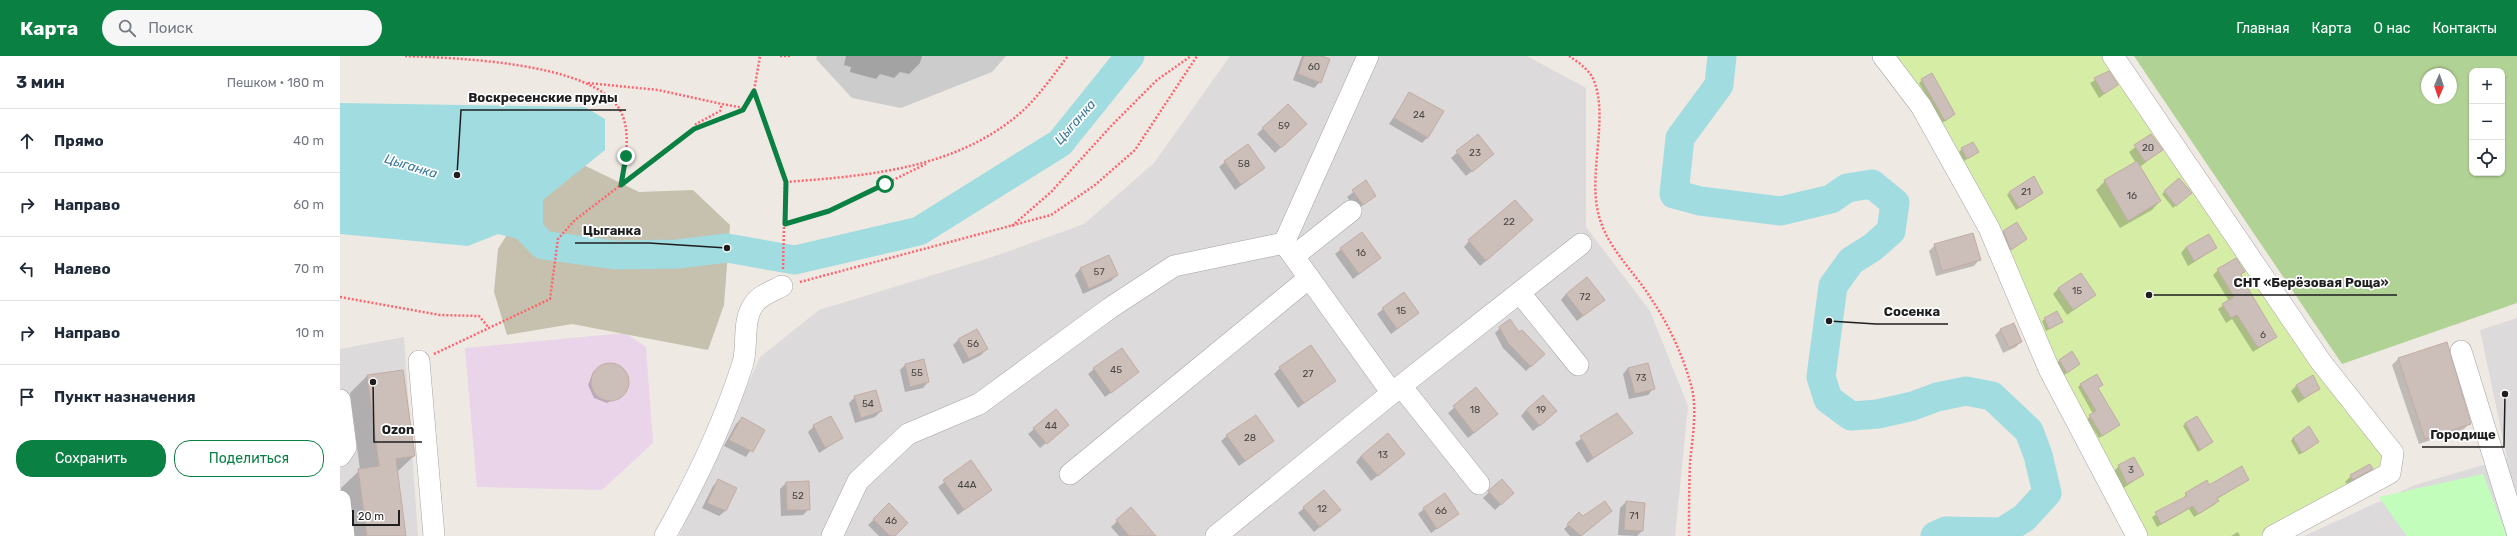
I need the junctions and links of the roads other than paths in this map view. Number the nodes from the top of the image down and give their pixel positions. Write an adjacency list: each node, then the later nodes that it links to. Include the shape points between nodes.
1 (1368, 56): 6 (street)
2 (1883, 56): 19 (street, via 1922,106 1989,228 2049,369)
3 (2113, 56): 26 (street, via 2321,362 2393,453 2390,473)
4 (1351, 211): 6 (street)
5 (1581, 244): 9 (street)
6 (1289, 250): 7 (street); 24 (street, via 1174,266 1110,308 979,404 908,434 858,481)
7 (1309, 278): 13 (street); 16 (street)
8 (783, 280): 23 (street, via 754,304 747,326 746,351 735,383 689,493)
9 (1520, 293): 12 (street); 13 (street)
10 (2460, 351): 20 (street)
11 (419, 361): 22 (street)
12 (1578, 366)
13 (1396, 390): 17 (street); 25 (street)
14 (340, 400): 15 (street, via 346,447)
15 (340, 456)
16 (1070, 474)
17 (1479, 484)
18 (340, 501): 21 (street)
19 (2129, 532)
20 (2517, 532)
21 (344, 536)
22 (434, 536)
23 (665, 536)
24 (832, 536)
25 (1216, 536)
26 (2273, 536)

